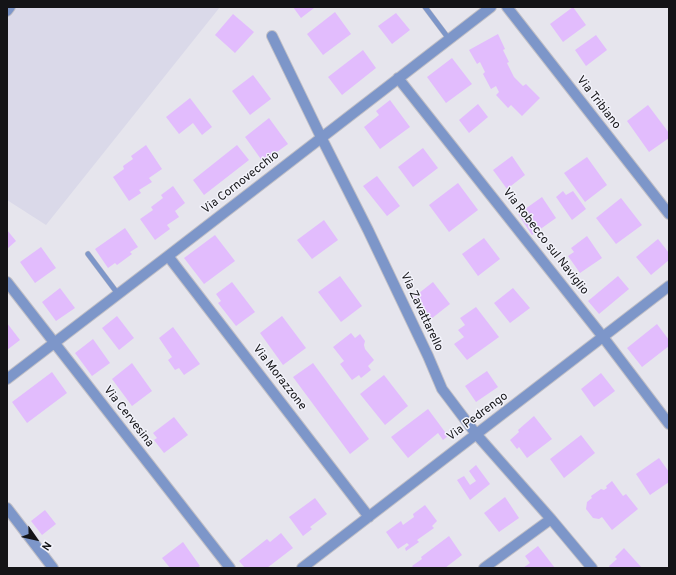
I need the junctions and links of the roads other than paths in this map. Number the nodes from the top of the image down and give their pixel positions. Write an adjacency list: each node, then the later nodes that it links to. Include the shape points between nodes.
1 (10, 7): 5 (street)
2 (425, 7): 7 (lane)
3 (490, 7): 7 (street, Via Cornovecchio)
4 (507, 7): 10 (street, Via Tribiano)
5 (7, 11)
6 (272, 36): 9 (street, Via Zavattarello)
7 (449, 39): 8 (street, Via Cornovecchio)
8 (398, 78): 9 (street, Via Cornovecchio); 16 (street, Via Robecco sul Naviglio)
9 (321, 137): 12 (street, Via Cornovecchio); 20 (street, Via Zavattarello, via 368,230 442,389)
10 (669, 214)
11 (88, 254): 15 (lane)
12 (168, 256): 15 (street, Via Cornovecchio); 22 (street, Via Morazzone)
13 (7, 282): 17 (street, Via Cervesina)
14 (669, 286): 16 (street, Via Pedrengo)
15 (118, 294): 17 (street, Via Cornovecchio)
16 (603, 337): 19 (street, Via Robecco sul Naviglio); 20 (street, Via Pedrengo)
17 (54, 343): 18 (street, Via Cornovecchio); 25 (street, Via Cervesina)
18 (7, 379)
19 (669, 424)
20 (476, 434): 22 (street, Via Pedrengo); 23 (street, Via Zavattarello)
21 (7, 508): 24 (street)
22 (369, 517): 26 (street, Via Pedrengo)
23 (550, 519): 27 (street); 28 (street, Via Zavattarello)
24 (53, 568)
25 (230, 568)
26 (302, 568)
27 (484, 568)
28 (592, 568)

